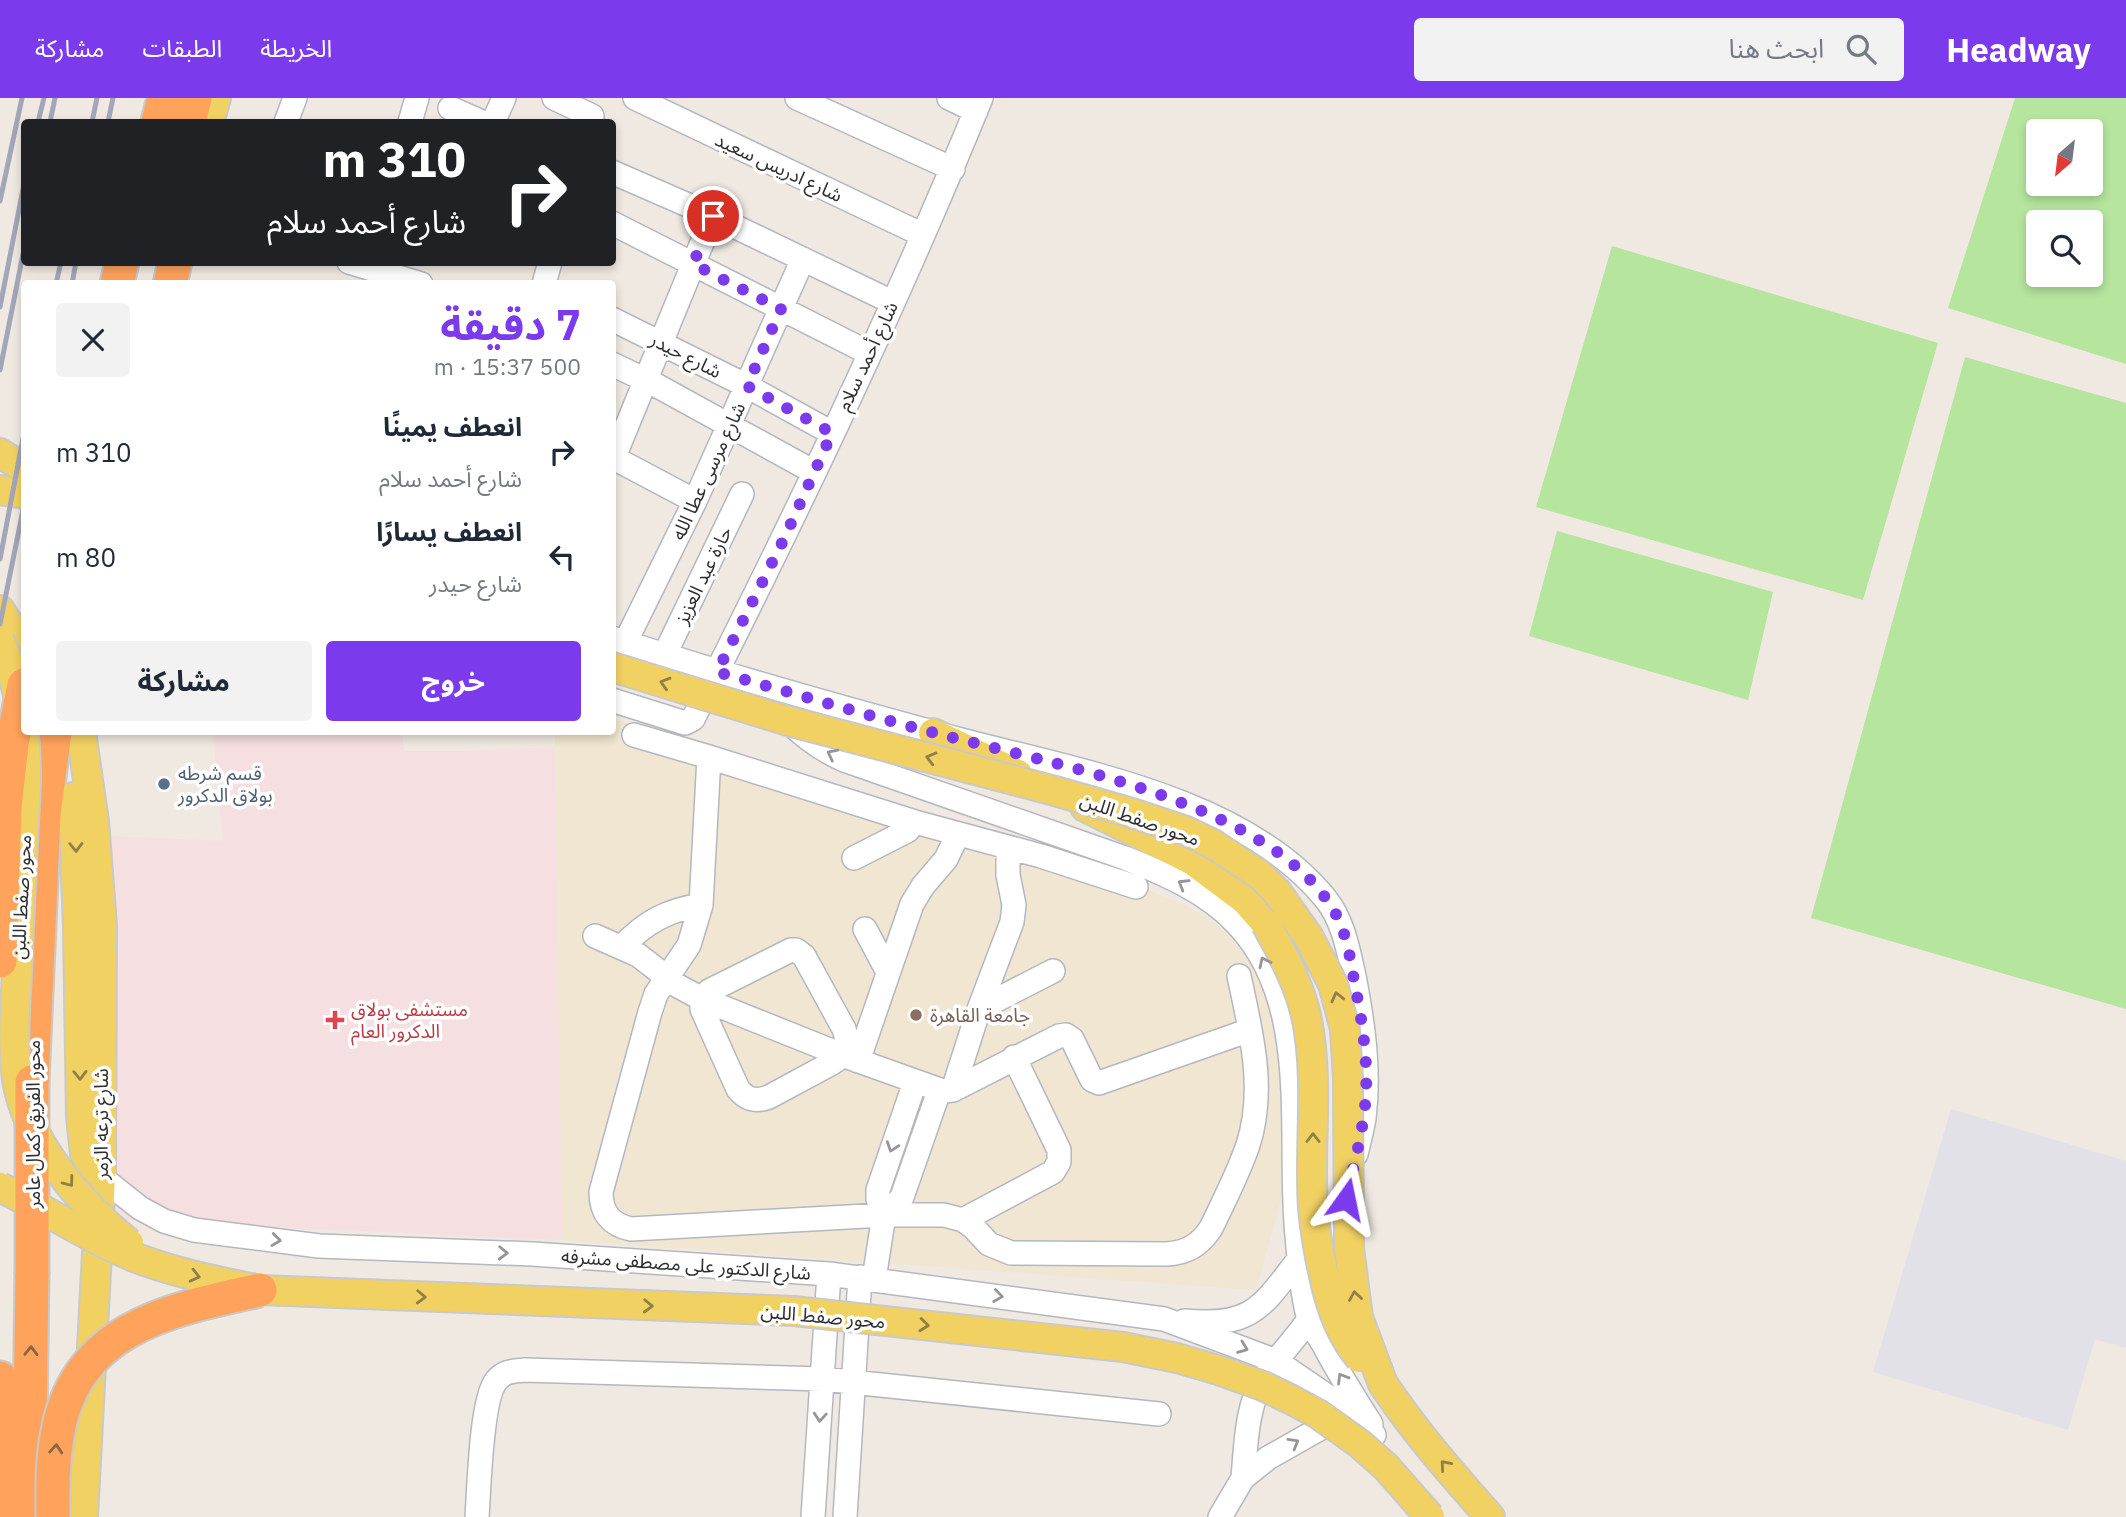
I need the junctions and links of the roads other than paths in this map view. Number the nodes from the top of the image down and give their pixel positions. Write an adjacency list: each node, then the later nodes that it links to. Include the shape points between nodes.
1 (164, 98): 14 (highway)
2 (195, 98): 15 (highway)
3 (216, 98): 16 (main road)
4 (295, 98): 17 (street)
5 (416, 98): 18 (street)
6 (504, 98): 20 (street)
7 (554, 98): 13 (street)
8 (635, 98): 25 (street, شارع ادريس سعيد)
9 (797, 98): 21 (street)
10 (949, 98): 11 (street)
11 (978, 105): 21 (street, شارع أحمد سلام)
12 (450, 108): 19 (street)
13 (593, 112)
14 (159, 119)
15 (190, 119)
16 (210, 119)
17 (287, 119)
18 (411, 119)
19 (475, 119)
20 (495, 119)
21 (953, 169): 25 (street, شارع أحمد سلام)
22 (616, 174): 23 (street)
23 (713, 216): 26 (street); 27 (street)
24 (616, 225): 27 (street)
25 (923, 235): 30 (street, شارع أحمد سلام)
26 (803, 259): 30 (street); 31 (street, شارع مرسى عطا الله)
27 (693, 264): 31 (street); 33 (street)
28 (359, 266): 29 (street)
29 (391, 279)
30 (892, 302): 34 (street, شارع أحمد سلام)
31 (781, 309): 34 (street); 37 (street, شارع مرسى عطا الله)
32 (616, 321): 33 (street, شارع حيدر)
33 (661, 342): 36 (street); 37 (street, شارع حيدر)
34 (869, 353): 39 (street, شارع أحمد سلام)
35 (616, 365): 36 (street)
36 (646, 379): 38 (street); 40 (street)
37 (747, 386): 38 (street, شارع مرسى عطا الله); 39 (street, شارع حيدر)
38 (729, 425): 44 (street); 48 (street, شارع مرسى عطا الله)
39 (832, 433): 44 (street, شارع أحمد سلام)
40 (616, 452)
41 (0, 453): 43 (main road)
42 (616, 461): 48 (street)
43 (21, 466)
44 (814, 472): 54 (street, شارع أحمد سلام)
45 (0, 490): 46 (main road)
46 (21, 494)
47 (742, 494): 53 (street, حارة عبد العزيز)
48 (695, 501): 52 (street, شارع مرسى عطا الله)
49 (0, 610): 51 (main road)
50 (0, 641): 57 (main road, محور صفط اللبن, one-way to 57, bridge, via 15,681)
51 (21, 644)
52 (617, 649): 53 (street); 58 (main road, محور صفط اللبن, one-way to 52, bridge)
53 (664, 656): 54 (street)
54 (717, 672): 56 (street, شارع أحمد سلام, via 689,723); 59 (street)
55 (21, 700): 75 (highway, bridge, via 5,807)
56 (616, 701)
57 (21, 715)
58 (788, 721): 92 (street, one-way to 58, via 1291,1061 1284,1021 1274,983 1238,924 1170,876 844,760 821,749); 103 (main road, محور صفط اللبن, one-way to 58, bridge, via 1358,1317 1349,1248 1345,1029 1334,984 1277,892 1239,860 1186,831 1055,791)
59 (933, 733): 89 (street, via 1170,799 1252,835 1296,867 1326,899 1347,942 1362,1020 1366,1072 1364,1119); 103 (main road, one-way to 59, bridge, via 1355,1352 1328,1295 1313,1207 1310,1032 1287,961 1266,924 1245,900 1193,861)
60 (24, 735): 93 (main road, محور صفط اللبن, one-way to 93, bridge, via 15,1026 18,1080 36,1136 79,1195 110,1228)
61 (55, 735): 109 (highway, محور الفريق كمال عامر, one-way to 61, bridge, via 32,1082 44,814)
62 (62, 735): 87 (main road, one-way to 87, via 75,826 80,1117 85,1154)
63 (81, 735): 87 (main road, شارع ترعه الزمر, via 102,926)
64 (634, 735): 65 (street)
65 (709, 757): 66 (street); 71 (street)
66 (915, 822): 67 (street); 69 (street, via 907,831)
67 (958, 834): 68 (street); 77 (street, via 946,859 912,904)
68 (1008, 848): 70 (street); 81 (street, via 1013,914)
69 (854, 858)
70 (1136, 887)
71 (701, 905): 74 (street, via 649,922); 79 (street, via 689,944)
72 (865, 929): 77 (street)
73 (596, 936): 74 (street)
74 (622, 947): 79 (street)
75 (0, 961)
76 (1053, 971): 81 (street)
77 (888, 972): 84 (street)
78 (1239, 976): 82 (street)
79 (666, 978): 80 (street); 90 (street, via 650,1012 601,1192 604,1213 611,1221 631,1229)
80 (702, 999): 84 (street); 84 (street, via 702,1009 738,1089 751,1100 769,1097); 84 (street, via 709,991 796,950 804,956 844,1029)
81 (979, 1009): 86 (street)
82 (1250, 1030): 83 (street, via 1102,1083 1093,1080 1066,1035); 91 (street, via 1257,1086 1249,1142 1211,1228 1191,1249 1175,1254 1011,1253 989,1244)
83 (1014, 1057): 86 (street); 91 (street, via 1059,1150 1059,1162 1053,1172)
84 (850, 1058): 85 (street)
85 (915, 1082): 86 (street); 90 (street, one-way to 90, via 880,1181 878,1199)
86 (946, 1090): 90 (street, via 902,1196)
87 (101, 1177): 94 (street, شارع الدكتور على مصطفى مشرفه, one-way to 94, via 140,1208 194,1230 319,1246 532,1254); 111 (main road, شارع ترعه الزمر)
88 (0, 1187): 93 (main road, محور صفط اللبن, bridge, via 120,1250)
89 (1346, 1199): 92 (street); 98 (street, via 1330,1273)
90 (884, 1215): 91 (street, via 944,1215); 95 (street)
91 (963, 1220)
92 (1299, 1259): 97 (street, via 1268,1301 1243,1317 1226,1322); 98 (street)
93 (163, 1267): 96 (main road, محور صفط اللبن, one-way to 96, bridge)
94 (829, 1274): 95 (street, شارع الدكتور على مصطفى مشرفه); 101 (street)
95 (867, 1278): 97 (street, شارع الدكتور على مصطفى مشرفه, one-way to 97); 102 (street)
96 (260, 1290): 110 (highway, one-way to 96, bridge, via 60,1418 67,1396 91,1359 110,1342 153,1319); 117 (main road, محور صفط اللبن, one-way to 117, bridge, via 794,1311 1054,1338 1177,1358 1263,1386 1318,1414 1386,1467)
97 (1164, 1319): 99 (street, شارع الدكتور على مصطفى مشرفه, one-way to 99)
98 (1309, 1319): 99 (street); 106 (street, one-way to 98)
99 (1276, 1361): 104 (street, شارع الدكتور على مصطفى مشرفه); 107 (street, via 1252,1405)
100 (0, 1378): 108 (highway)
101 (823, 1379): 102 (street); 112 (street, via 507,1371 495,1382 487,1401); 113 (street, one-way to 113)
102 (853, 1382): 105 (street); 114 (street)
103 (1383, 1384): 118 (main road, محور صفط اللبن, one-way to 103, via 1428,1446)
104 (1348, 1413): 106 (street, شارع الدكتور على مصطفى مشرفه, via 1367,1434); 107 (street, one-way to 104)
105 (1159, 1414)
106 (1374, 1435): 116 (street)
107 (1243, 1478): 115 (street)
108 (6, 1517)
109 (33, 1517)
110 (53, 1517)
111 (83, 1517)
112 (477, 1517)
113 (813, 1517)
114 (845, 1517)
115 (1220, 1517)
116 (1419, 1517)
117 (1430, 1517)
118 (1490, 1517)

